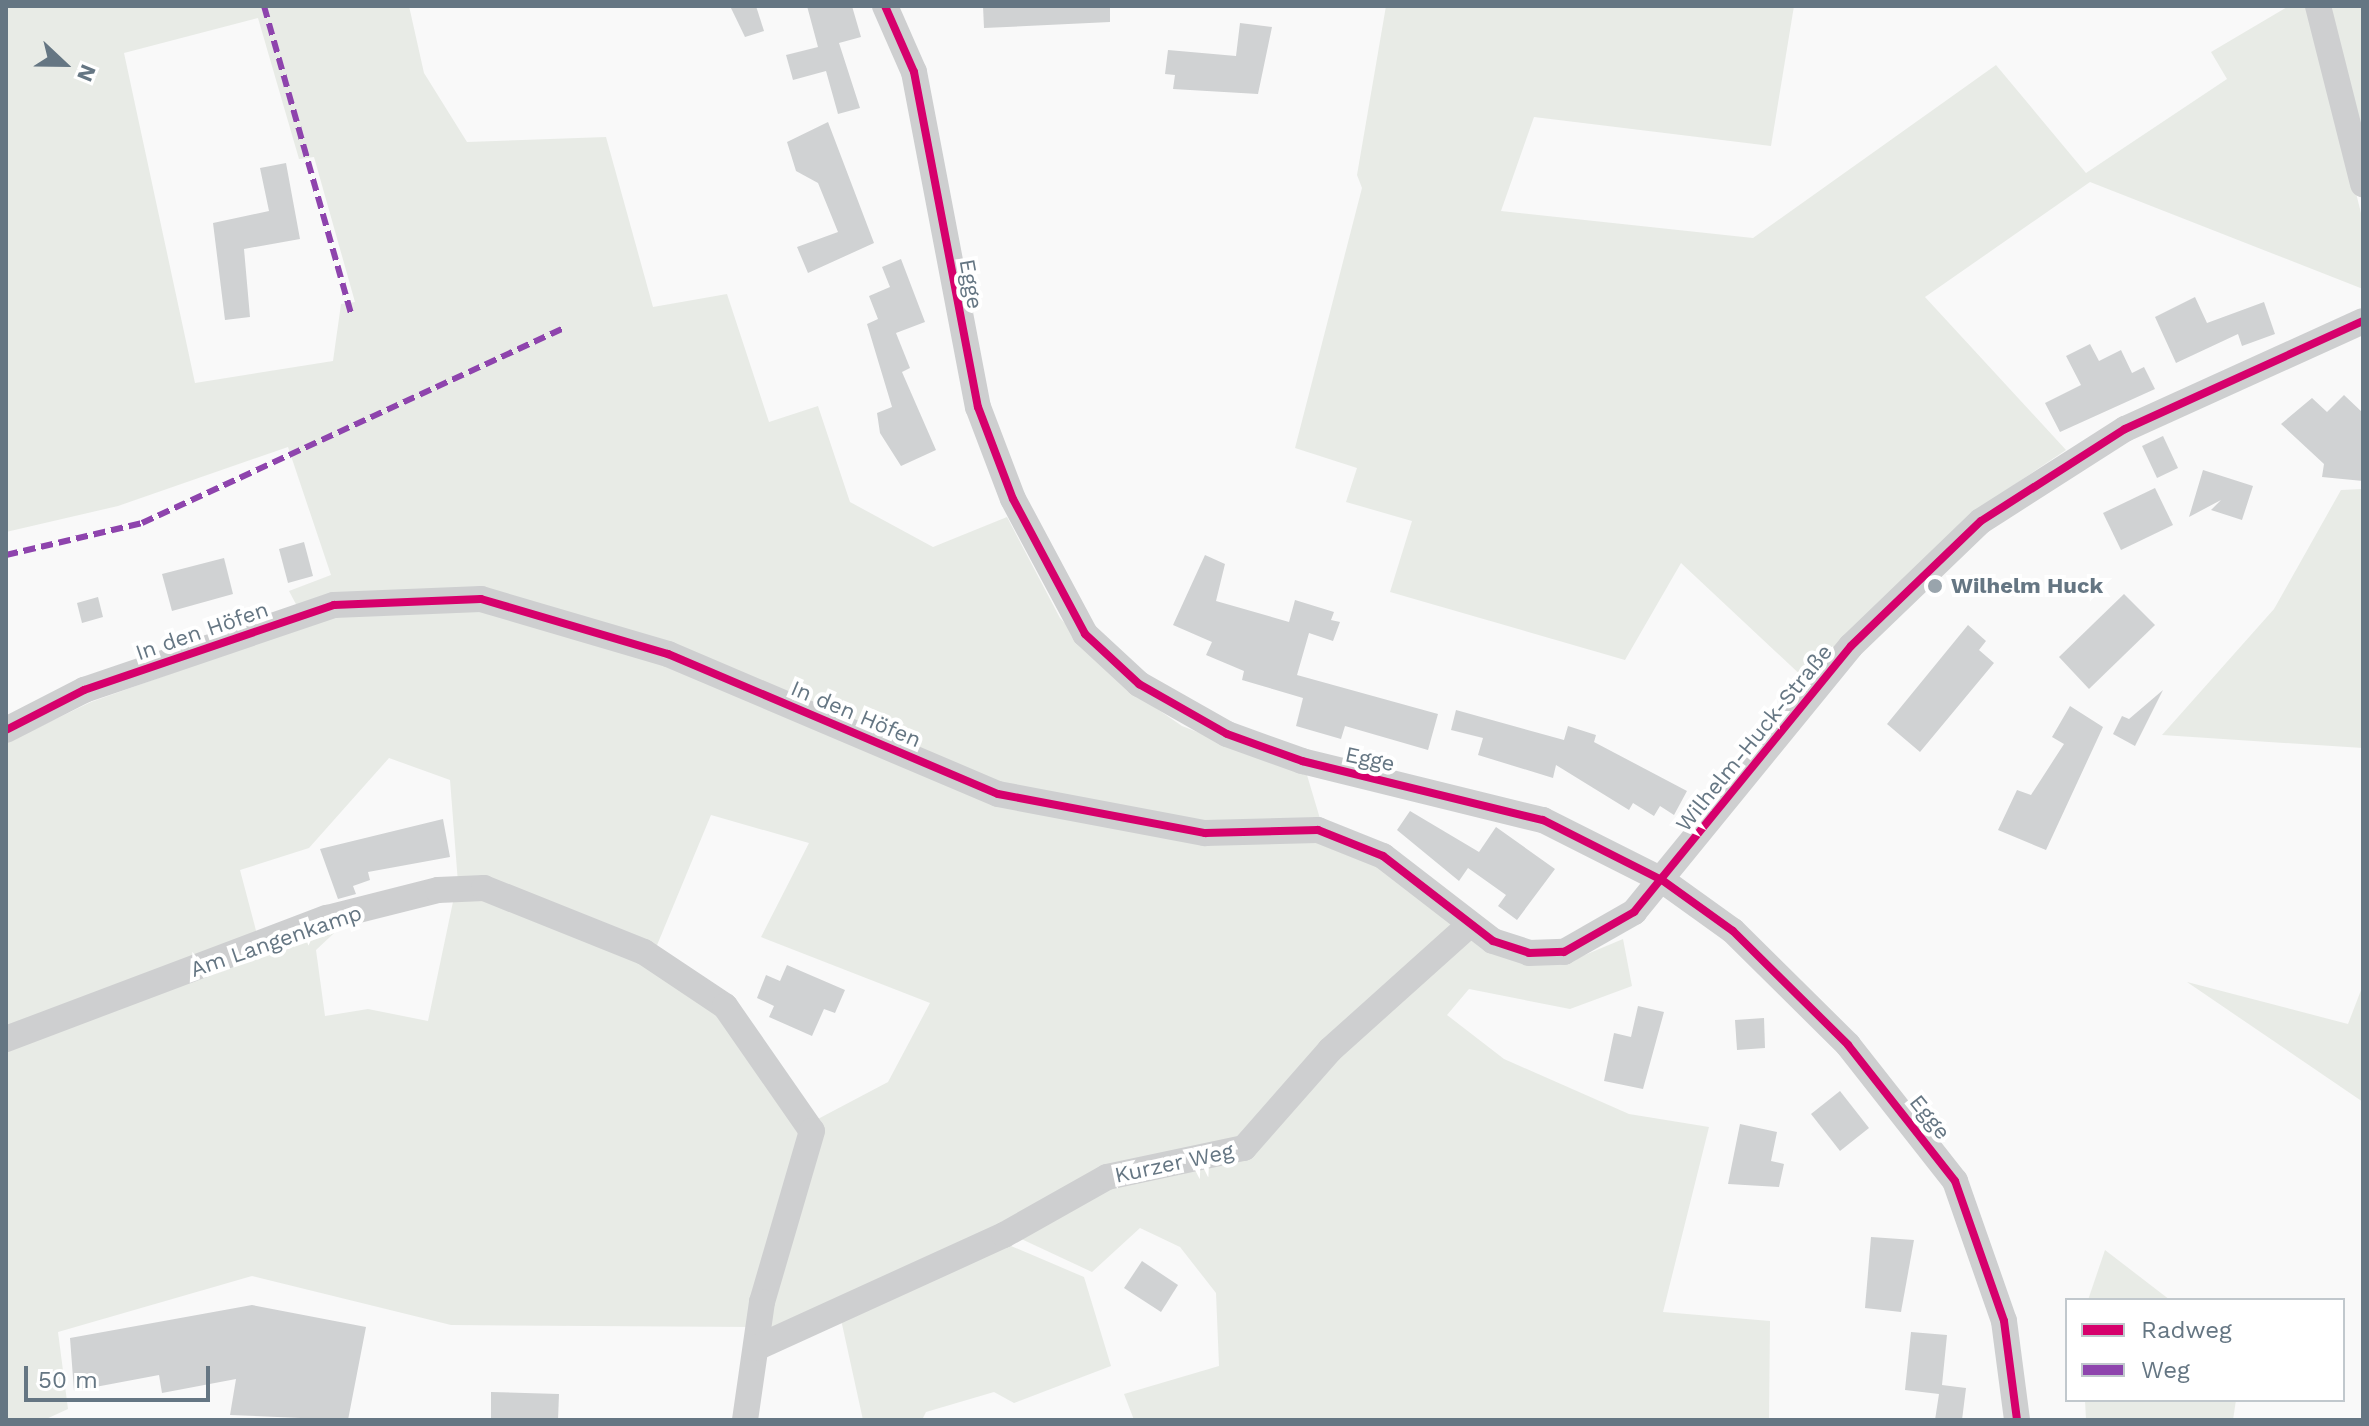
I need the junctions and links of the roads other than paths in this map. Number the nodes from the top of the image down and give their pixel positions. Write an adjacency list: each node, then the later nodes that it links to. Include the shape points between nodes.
1 (885, 6): 6 (street, Egge, via 914,72 978,407 1013,499 1085,634 1139,684 1227,734 1302,761 1535,817)
2 (2318, 6): 3 (street)
3 (2363, 184)
4 (2363, 321): 6 (street, Wilhelm-Huck-Straße, via 2125,429 1981,521 1851,646)
5 (6, 730): 7 (street, In den Höfen, via 84,690 334,605 481,599 668,654 998,794 1205,833 1318,830 1383,856)
6 (1662, 880): 7 (street, In den Höfen, via 1603,936 1564,952 1529,953); 11 (street, Egge, via 1733,931 1792,987 1947,1169 1997,1294)
7 (1468, 926): 9 (street, Kurzer Weg, via 1330,1050 1244,1148 1107,1177 1004,1235)
8 (6, 1039): 9 (street, Am Langenkamp, via 327,918 438,890 484,888 546,907 644,952 725,1006 812,1131)
9 (756, 1348): 10 (street)
10 (745, 1420)
11 (2017, 1420)

